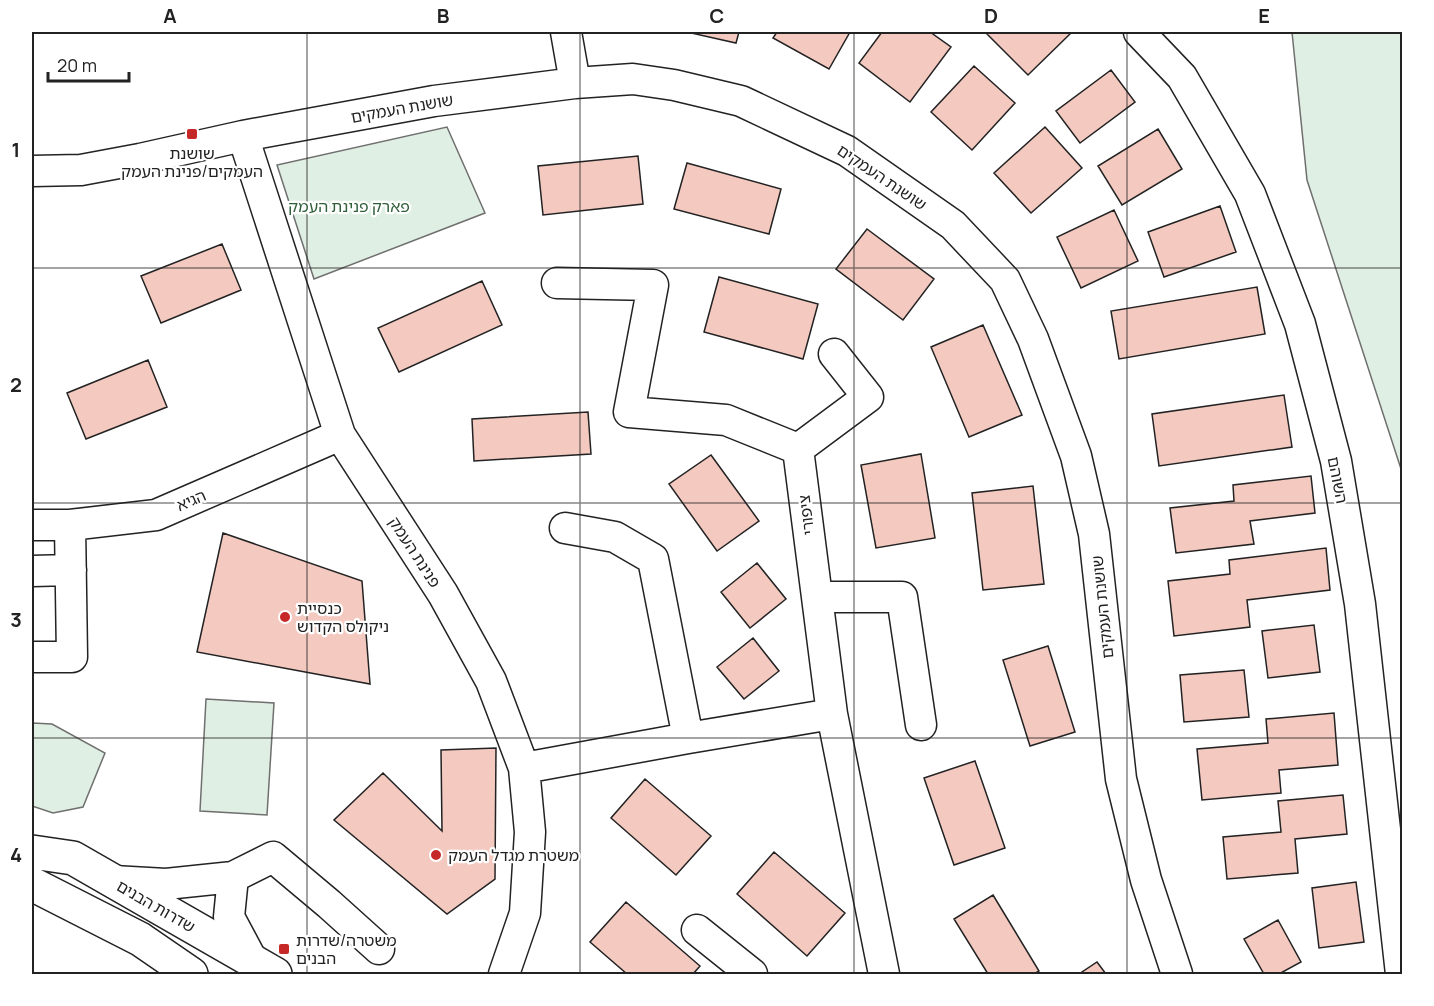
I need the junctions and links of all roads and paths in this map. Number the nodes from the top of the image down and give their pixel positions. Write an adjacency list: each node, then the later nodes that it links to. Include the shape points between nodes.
1 (566, 32): 3 (street)
2 (1139, 32): 33 (street, השוהם, via 1182,77 1250,194 1300,324 1336,461 1360,604)
3 (575, 83): 4 (street, שושנת העמקים, via 434,101); 32 (street, שושנת העמקים, via 633,79 741,101 847,151 952,225 1005,280 1033,339 1076,456 1094,534 1121,779 1146,880)
4 (243, 136): 5 (street, שושנת העמקים, via 81,170); 8 (street, פנינת העמק)
5 (32, 171)
6 (558, 283): 9 (street, via 654,285 629,412 726,420)
7 (834, 354): 9 (street, via 868,397)
8 (340, 435): 11 (street, הגיא, via 156,515); 20 (street, פנינת העמק, via 443,594 486,671)
9 (798, 449): 15 (street, ציפורי)
10 (32, 525): 11 (street, הגיא)
11 (70, 525): 13 (street)
12 (566, 528): 19 (street, via 615,537 653,559)
13 (71, 570): 14 (street); 16 (street, via 72,657)
14 (32, 571)
15 (817, 597): 17 (street, ציפורי); 18 (street, via 902,597)
16 (32, 657)
17 (832, 714): 19 (street); 31 (street, ציפורי)
18 (921, 725)
19 (688, 738): 20 (street)
20 (524, 768): 29 (street, פנינת העמק, via 530,832 525,913)
21 (32, 852): 23 (main road, שדרות הבנים, via 73,858)
22 (233, 877): 23 (street, via 166,884); 26 (street, via 273,857); 27 (street, via 230,917)
23 (113, 881): 27 (main road, שדרות הבנים)
24 (32, 884): 28 (main road, via 140,939)
25 (697, 930): 30 (street)
26 (379, 949)
27 (264, 968)
28 (191, 975)
29 (504, 975)
30 (752, 975)
31 (884, 975)
32 (1177, 975)
33 (1401, 975)

